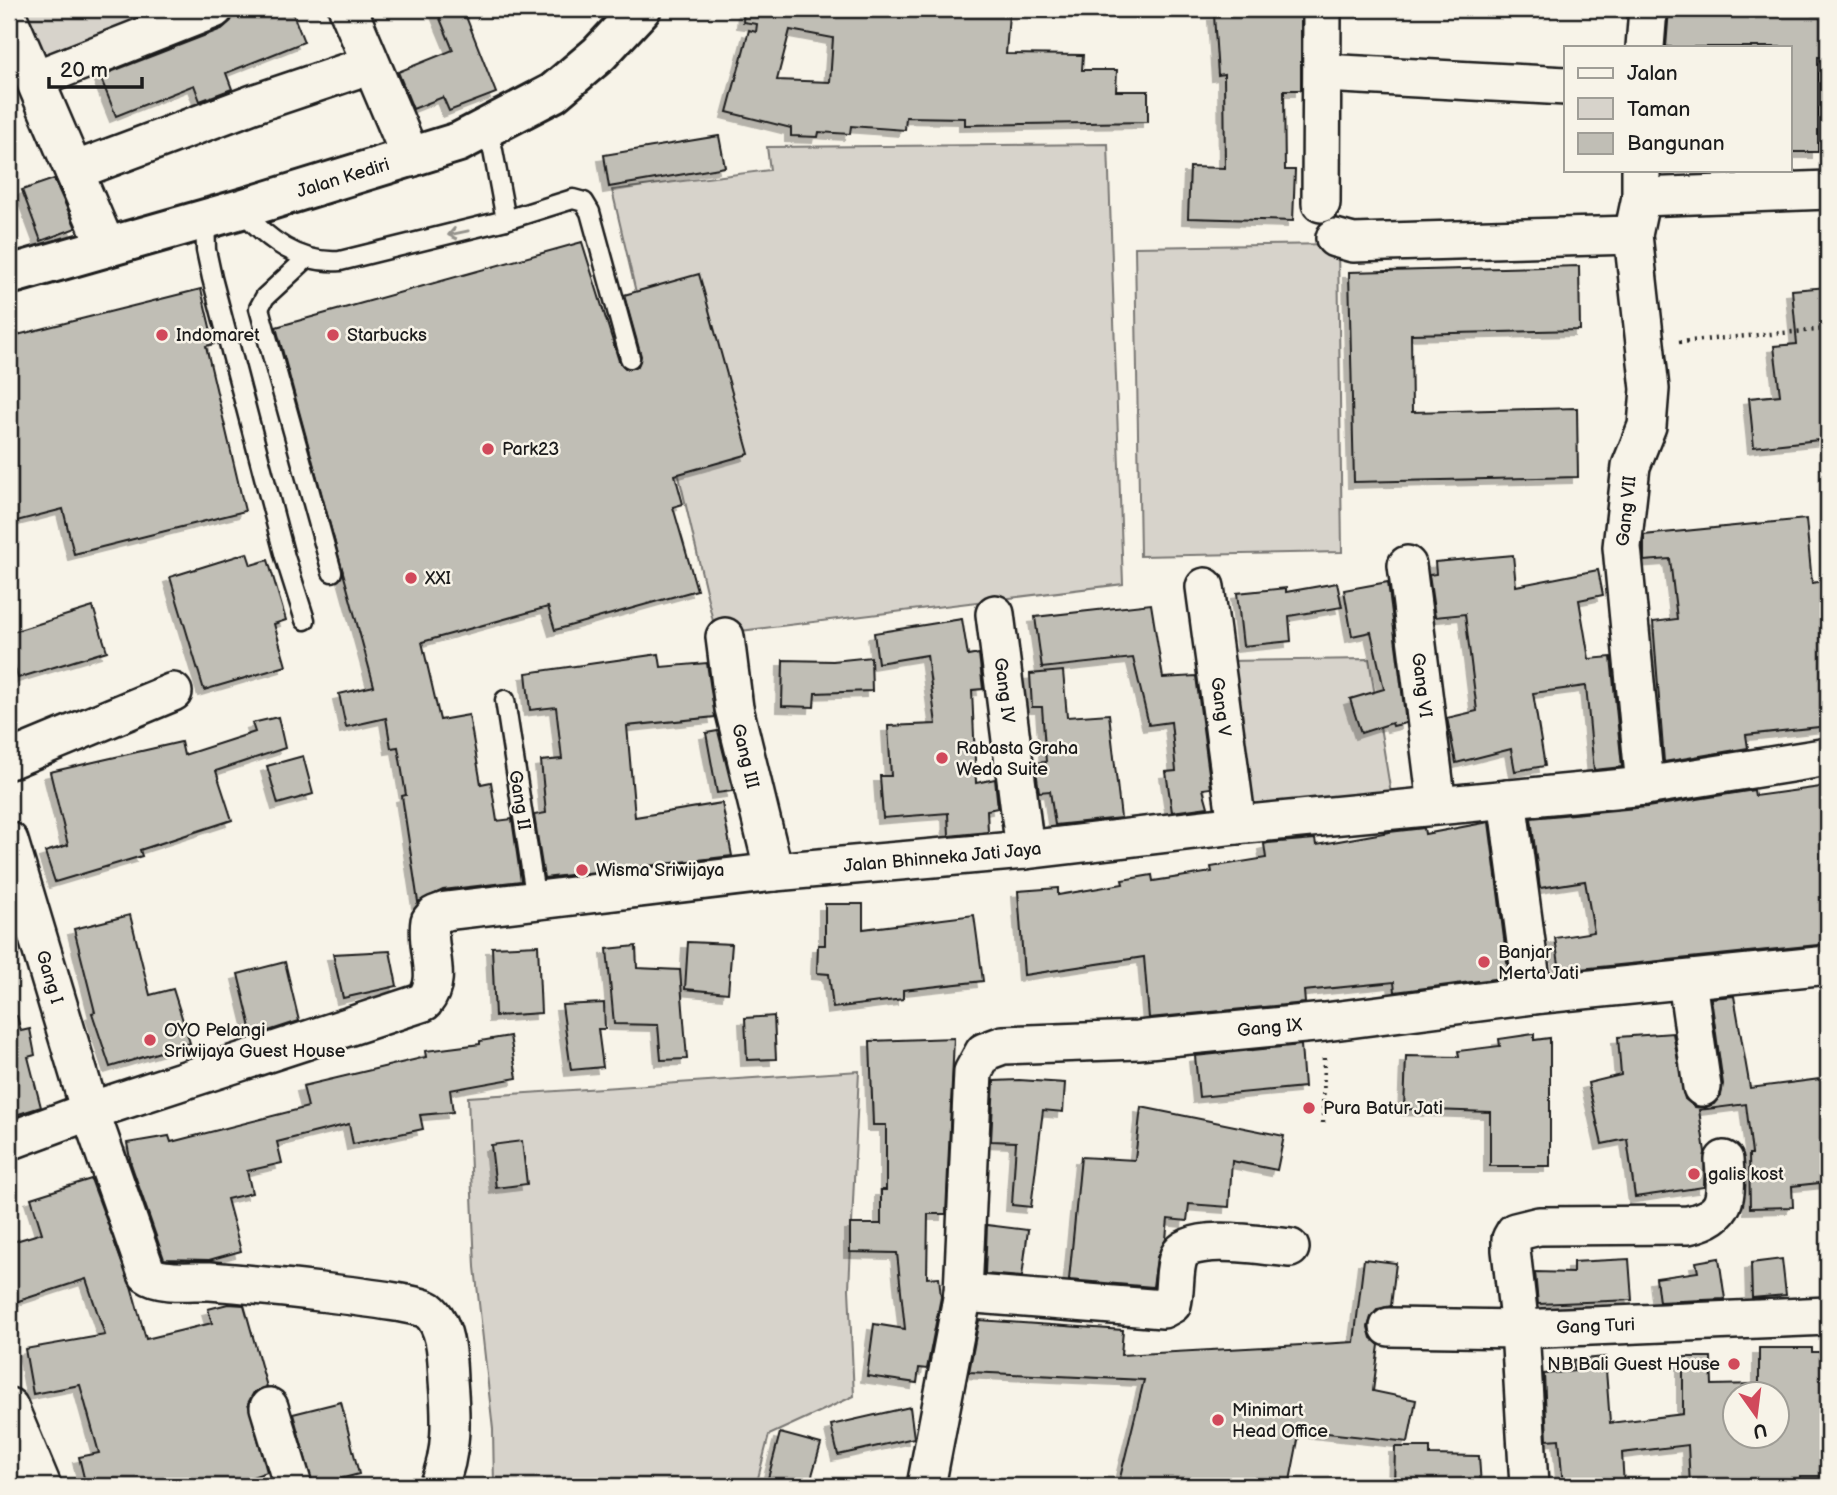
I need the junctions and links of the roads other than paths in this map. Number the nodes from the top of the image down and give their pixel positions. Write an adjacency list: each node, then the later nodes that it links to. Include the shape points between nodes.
1 (214, 9): 10 (street)
2 (348, 9): 8 (street)
3 (641, 9): 12 (main road, Jalan Kediri, via 599,54 553,93)
4 (1322, 9): 9 (street)
5 (1648, 9): 7 (street)
6 (11, 32): 10 (street)
7 (1645, 46)
8 (369, 65): 13 (street); 14 (street)
9 (1323, 73): 11 (street); 17 (street)
10 (36, 79): 14 (street)
11 (1564, 86)
12 (489, 129): 13 (main road, Jalan Kediri); 19 (lane)
13 (411, 158): 18 (main road, Jalan Kediri)
14 (74, 171): 22 (street)
15 (1641, 183): 16 (street); 20 (street, Gang VII)
16 (1828, 190)
17 (1321, 203)
18 (223, 214): 22 (main road, Jalan Kediri); 23 (lane); 30 (lane, via 206,250)
19 (506, 220): 23 (lane, one-way to 23, via 340,261); 25 (lane, via 573,199 584,202)
20 (1633, 235): 21 (street, via 1353,243); 36 (street, Gang VII, via 1650,389 1647,426 1631,466 1622,547)
21 (1335, 237)
22 (106, 246): 24 (main road, Jalan Kediri)
23 (307, 258): 27 (lane, via 259,308)
24 (9, 275)
25 (630, 358)
26 (1407, 565): 38 (street, Gang VI)
27 (332, 572)
28 (1205, 587): 39 (street, Gang V)
29 (995, 614): 41 (street, Gang IV)
30 (305, 621)
31 (724, 638): 42 (street, Gang III, via 734,708)
32 (173, 692): 35 (street)
33 (505, 700): 43 (lane, Gang II)
34 (1828, 757): 36 (street, Jalan Bhinneka Jati Jaya)
35 (9, 760)
36 (1645, 786): 37 (street, Jalan Bhinneka Jati Jaya)
37 (1507, 799): 38 (street, Jalan Bhinneka Jati Jaya); 46 (street)
38 (1437, 805): 39 (street, Jalan Bhinneka Jati Jaya)
39 (1237, 825): 41 (street, Jalan Bhinneka Jati Jaya)
40 (9, 841): 48 (street, Gang I)
41 (1025, 850): 42 (street, Jalan Bhinneka Jati Jaya)
42 (774, 872): 43 (street, Jalan Bhinneka Jati Jaya)
43 (536, 901): 48 (street, Jalan Bhinneka Jati Jaya, via 435,915 429,921 434,980 424,1002)
44 (1828, 965): 45 (street, Gang IX)
45 (1687, 981): 46 (street, Gang IX); 47 (street)
46 (1533, 995): 52 (street, Gang IX, via 1325,1022 1138,1040 1003,1045 984,1052 973,1072)
47 (1702, 1087)
48 (89, 1111): 49 (street); 60 (street, Gang I, via 153,1278 231,1282 418,1305 435,1318 444,1344 450,1416 449,1444)
49 (9, 1141)
50 (1724, 1160): 55 (street, via 1726,1193 1720,1210 1709,1220 1688,1225 1539,1226 1516,1232 1511,1250)
51 (1290, 1248): 52 (street, via 1210,1242 1189,1246 1179,1256 1172,1304 1163,1309)
52 (963, 1293): 61 (street)
53 (1828, 1316): 55 (street, Gang Turi)
54 (1389, 1326): 55 (street, Gang Turi)
55 (1520, 1329): 62 (street)
56 (9, 1407): 58 (street)
57 (269, 1407): 59 (street)
58 (42, 1486)
59 (293, 1486)
60 (438, 1486)
61 (926, 1486)
62 (1529, 1486)

